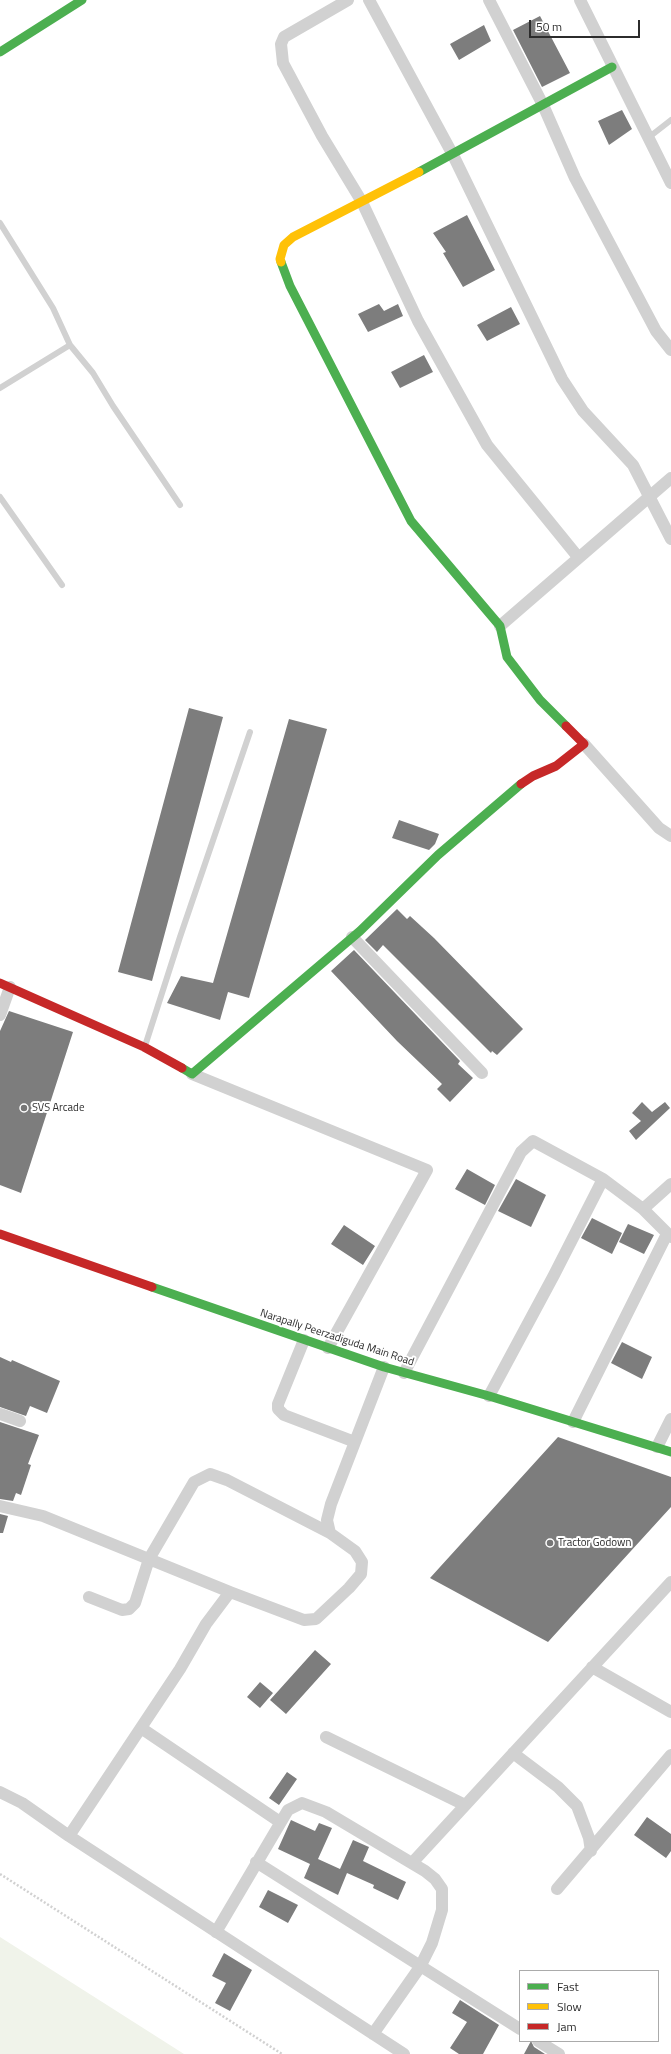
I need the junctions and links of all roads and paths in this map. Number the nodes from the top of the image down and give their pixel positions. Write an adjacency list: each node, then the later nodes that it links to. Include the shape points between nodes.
1 (348, 0): 13 (street, via 284,37 283,63 322,136)
2 (369, 0): 11 (street)
3 (489, 0): 8 (street)
4 (580, 0): 7 (street)
5 (77, 1): 6 (street)
6 (0, 52)
7 (612, 66): 8 (street); 10 (street)
8 (542, 105): 11 (street); 16 (street, via 575,178 617,259 656,331)
9 (671, 120): 10 (lane)
10 (648, 138): 12 (street)
11 (453, 154): 13 (street); 20 (street, via 562,379 583,411 633,465)
12 (671, 183)
13 (362, 202): 23 (street, via 418,321 486,445); 25 (street, via 294,237 284,245 280,259 282,268 411,521)
14 (0, 223): 15 (lane, via 53,308)
15 (70, 345): 17 (lane); 21 (lane, via 93,373)
16 (671, 350)
17 (0, 388)
18 (671, 478): 20 (street)
19 (0, 497): 24 (lane)
20 (648, 497): 22 (street); 23 (street)
21 (180, 505)
22 (671, 539)
23 (578, 557): 25 (street)
24 (62, 585)
25 (500, 626): 27 (street, via 507,657 517,672 540,700)
26 (250, 732): 32 (lane)
27 (584, 744): 28 (street, via 659,828); 29 (street, via 556,766 532,776 515,788 438,855)
28 (671, 836)
29 (352, 937): 33 (street); 34 (street)
30 (5, 985): 31 (street); 32 (street)
31 (0, 1015)
32 (144, 1047): 34 (street)
33 (482, 1073)
34 (192, 1074): 41 (street, via 427,1170)
35 (603, 1179): 37 (street); 43 (street, via 533,1141 528,1144 521,1152); 44 (street)
36 (671, 1184): 37 (street)
37 (643, 1209): 39 (street)
38 (0, 1234): 40 (street, Narapally Peerzadiguda Main Road)
39 (669, 1236): 48 (street)
40 (304, 1340): 41 (street, Narapally Peerzadiguda Main Road); 49 (street, via 278,1409 284,1415)
41 (328, 1348): 42 (street, Narapally Peerzadiguda Main Road)
42 (384, 1367): 43 (street, Narapally Peerzadiguda Main Road); 49 (street)
43 (404, 1373): 44 (street, Narapally Peerzadiguda Main Road)
44 (489, 1396): 48 (street, Narapally Peerzadiguda Main Road)
45 (0, 1414): 47 (street)
46 (671, 1419): 50 (street)
47 (20, 1421)
48 (573, 1422): 50 (street, Narapally Peerzadiguda Main Road)
49 (355, 1442): 53 (street, via 331,1504 327,1520)
50 (657, 1447): 51 (street, Narapally Peerzadiguda Main Road)
51 (671, 1452)
52 (0, 1506): 54 (street, via 43,1516)
53 (330, 1533): 54 (street, via 227,1480 210,1474 194,1482); 56 (street, via 355,1551 362,1562 361,1574 316,1619 304,1620)
54 (149, 1559): 56 (street); 57 (street, via 135,1603 129,1609 122,1610)
55 (671, 1582): 58 (street)
56 (230, 1592): 60 (street, via 206,1624)
57 (89, 1597)
58 (592, 1667): 59 (street); 62 (street)
59 (671, 1712)
60 (141, 1728): 66 (street); 67 (street)
61 (326, 1737): 65 (street)
62 (513, 1753): 65 (street); 68 (street, via 558,1787 577,1806)
63 (671, 1755): 68 (street)
64 (0, 1792): 67 (street, via 22,1803)
65 (465, 1805): 70 (street)
66 (280, 1822): 69 (street); 70 (street, via 293,1806 302,1803 310,1805)
67 (69, 1836): 73 (street)
68 (591, 1851): 72 (street)
69 (256, 1862): 73 (street); 74 (street)
70 (412, 1863): 74 (street, via 435,1879 442,1888 442,1910 432,1943)
71 (0, 1874): 78 (path)
72 (557, 1889)
73 (216, 1932): 76 (street)
74 (420, 1967): 75 (street); 76 (street)
75 (519, 2028)
76 (373, 2034): 79 (street)
77 (540, 2042): 80 (street)
78 (282, 2054)
79 (404, 2054)
80 (559, 2054)

